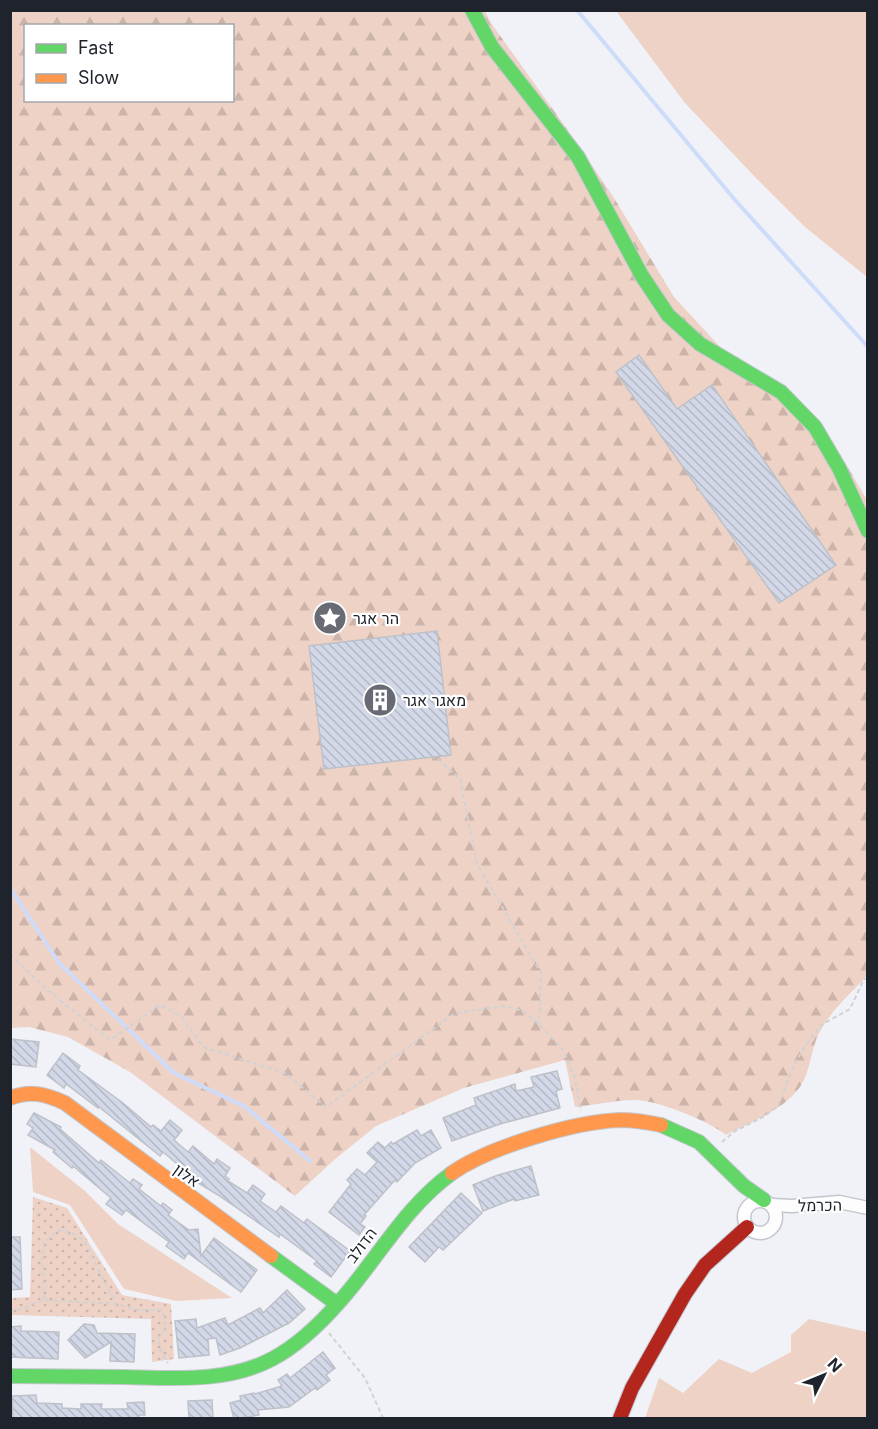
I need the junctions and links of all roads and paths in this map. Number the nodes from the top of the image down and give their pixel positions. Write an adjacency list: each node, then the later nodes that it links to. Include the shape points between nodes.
1 (472, 10): 2 (street, via 492,47 578,157 642,276 668,315 700,344 782,392 815,427 839,468)
2 (867, 531)
3 (438, 759): 6 (path, via 460,779 477,864 542,973)
4 (10, 954): 6 (path, via 110,1040 160,1005 181,1016 203,1047 285,1073 326,1107 454,1013 504,1006 522,1011)
5 (867, 979): 9 (path, via 850,1009 822,1025 808,1042 778,1106 735,1131)
6 (539, 1024): 8 (path, via 563,1050 575,1078)
7 (10, 1098): 16 (street, אלון, via 35,1093 65,1103)
8 (583, 1125): 9 (street, הדולב, via 628,1119 652,1121 694,1138); 16 (street, הדולב, via 517,1142 466,1164 444,1179 400,1221)
9 (711, 1152): 10 (street, הדולב)
10 (726, 1167): 11 (street, הדולב); 13 (street, הדולב, via 742,1191)
11 (768, 1203): 12 (street, הכרמל, via 792,1206 839,1202); 13 (street, via 750,1203); 13 (street, via 776,1210 776,1221 770,1230 757,1233)
12 (867, 1208)
13 (746, 1220): 22 (street, via 705,1264 685,1294 632,1388)
14 (44, 1300): 15 (path); 15 (path, via 44,1242 59,1230 84,1241); 17 (path, via 20,1311)
15 (116, 1304): 20 (path, via 163,1313 166,1327 158,1339)
16 (337, 1304): 18 (street, הדולב)
17 (10, 1310)
18 (321, 1323): 20 (street, הדולב, via 271,1360 216,1376); 21 (path, via 365,1378)
19 (10, 1376): 20 (street, הדולב)
20 (174, 1377)
21 (383, 1419)
22 (620, 1419)

